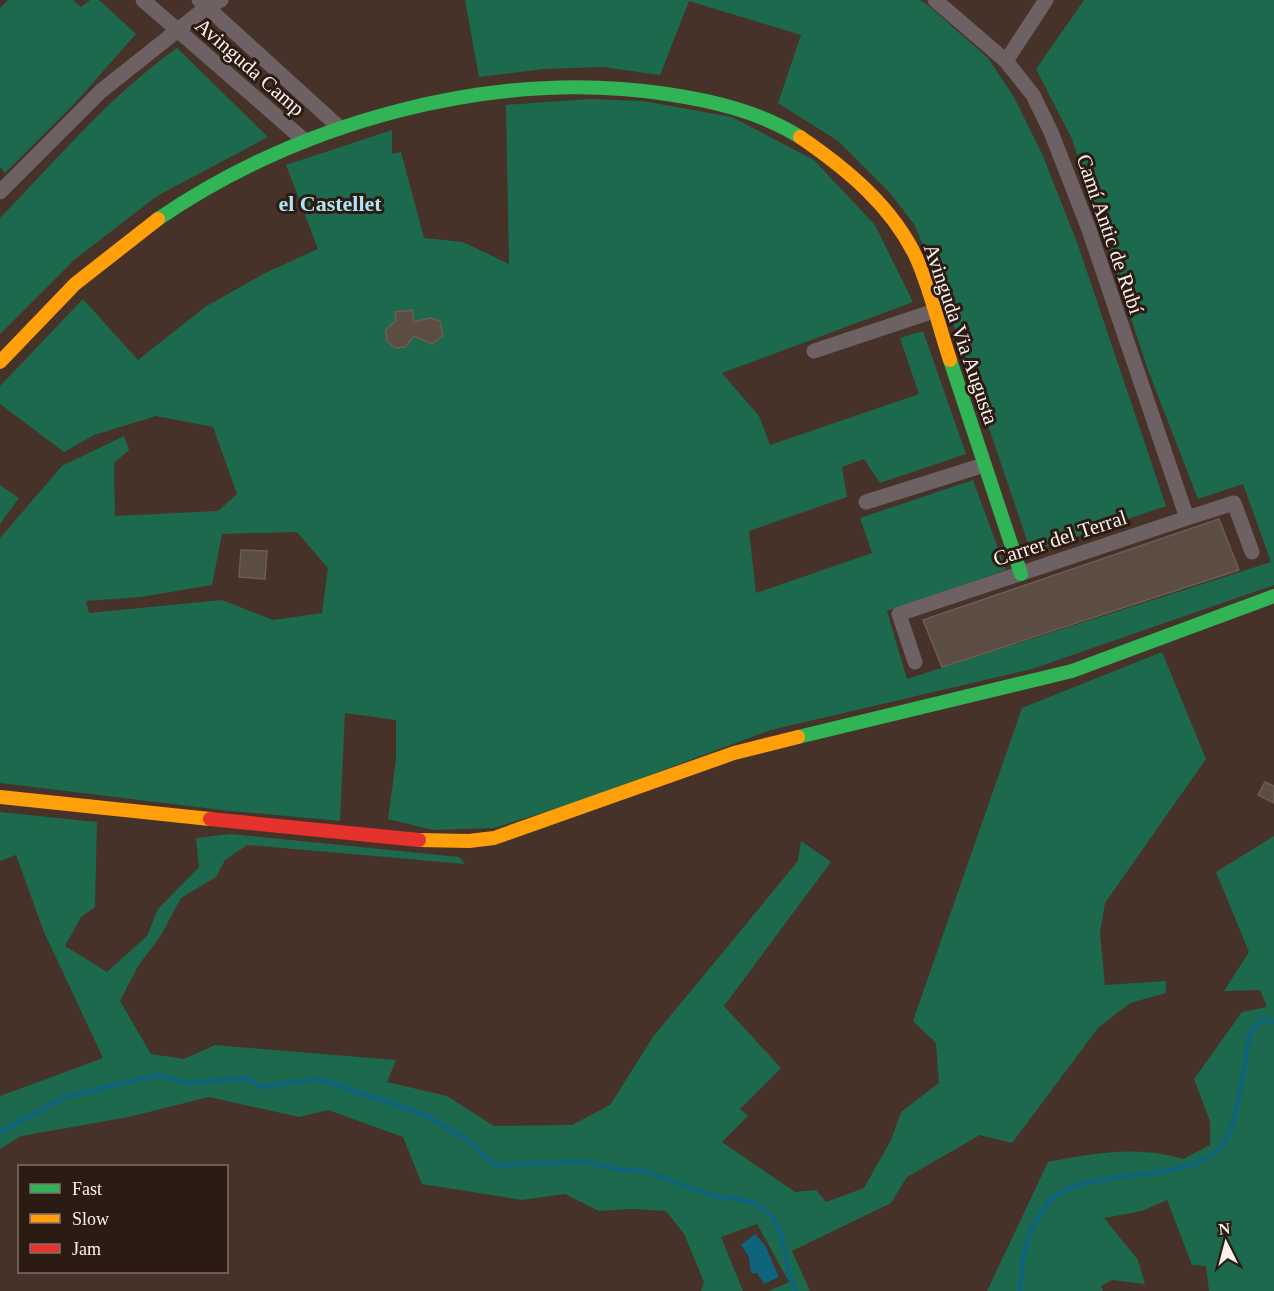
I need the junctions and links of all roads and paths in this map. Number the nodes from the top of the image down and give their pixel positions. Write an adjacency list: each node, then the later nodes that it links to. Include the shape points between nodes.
1 (142, 0): 5 (street, Avinguda Camp)
2 (935, 0): 6 (street, Camí Antic de Rubí)
3 (1046, 0): 6 (street)
4 (209, 2): 5 (street); 7 (street, Avinguda Camp)
5 (177, 31): 8 (street, Avinguda Camp); 9 (street, via 101,92)
6 (1006, 61): 15 (street, Camí Antic de Rubí, via 1033,95 1051,132 1088,226)
7 (340, 128): 8 (street, Avinguda Via Augusta); 10 (street, Avinguda Via Augusta, via 444,102 524,91 654,91 719,104 770,120 815,146 851,177 891,217 917,260)
8 (304, 141): 12 (street, Avinguda Via Augusta, via 221,180 123,244 60,298)
9 (0, 192)
10 (934, 311): 11 (street); 13 (street, Avinguda Via Augusta)
11 (814, 351)
12 (0, 362)
13 (984, 465): 14 (street); 17 (street, Avinguda Via Augusta)
14 (866, 502)
15 (1187, 518): 16 (street, Carrer del Terral, via 1234,504); 17 (street, Carrer del Terral)
16 (1252, 552)
17 (1021, 574): 19 (street, Carrer del Terral, via 899,614)
18 (1274, 596): 20 (street, via 1072,671 734,753 494,838 425,841)
19 (915, 662)
20 (0, 797)

